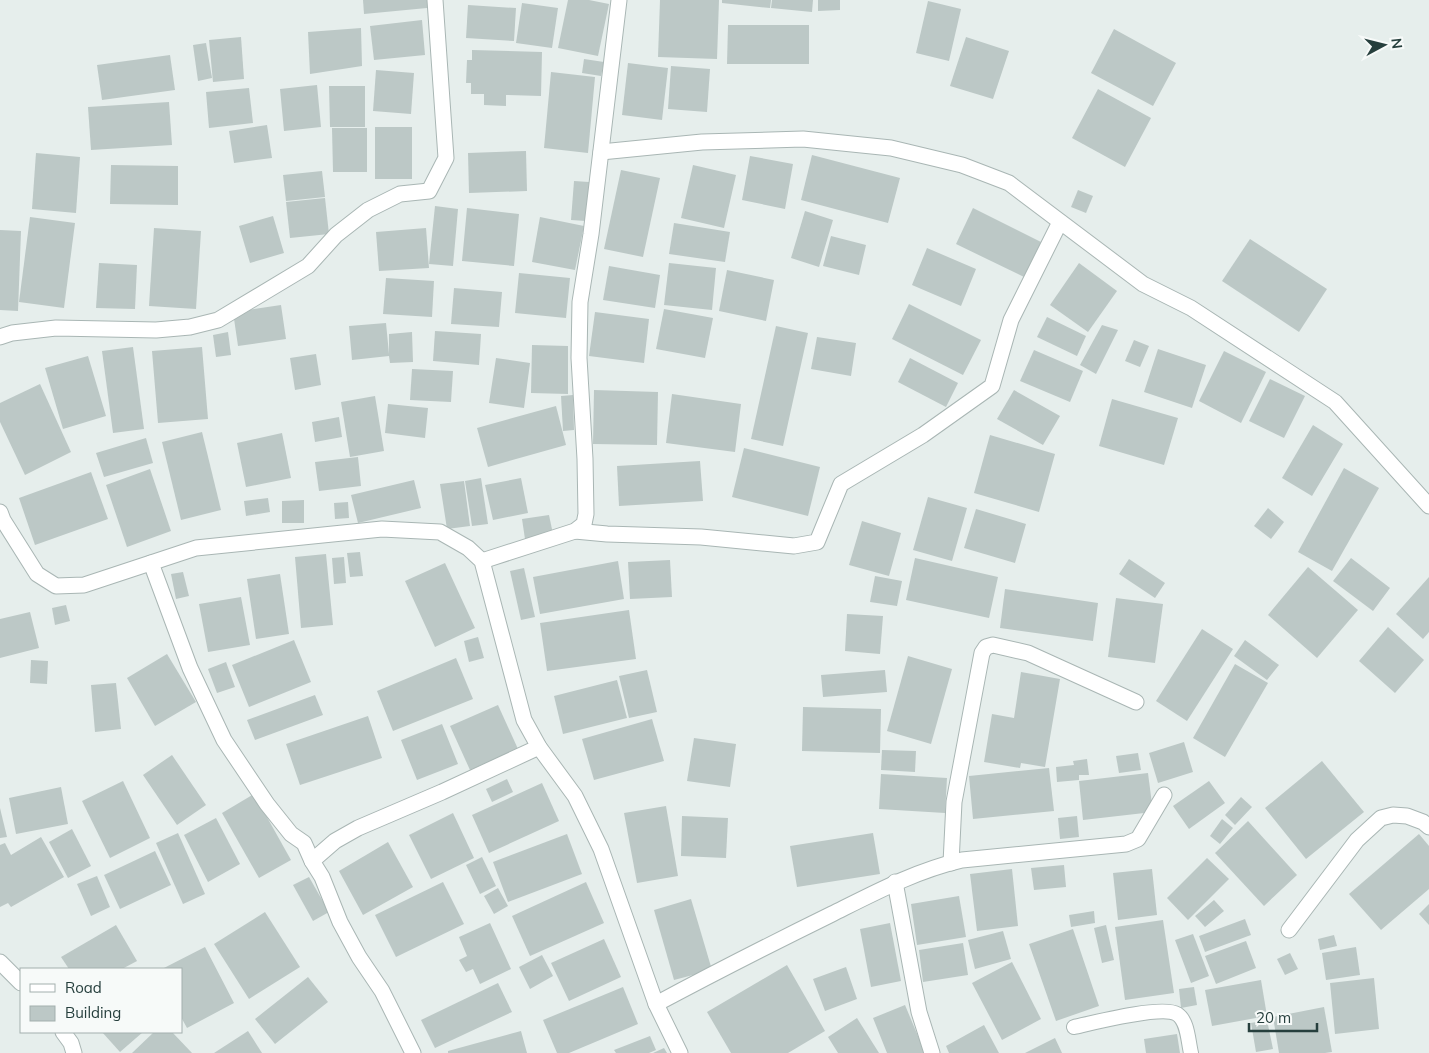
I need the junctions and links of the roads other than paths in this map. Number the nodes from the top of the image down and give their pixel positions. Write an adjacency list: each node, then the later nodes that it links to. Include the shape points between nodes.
1 (436, 0): 5 (street, via 446,158 429,191 400,194 368,210 336,235 308,266 218,320 156,330 56,328 12,332)
2 (619, 0): 3 (street)
3 (601, 152): 4 (street, via 702,142 803,139 891,148 962,165 1009,182); 8 (street, via 580,302 579,358 586,514 584,524)
4 (1060, 222): 6 (street, via 1143,284 1191,308 1335,402); 8 (street, via 1011,320 992,386 923,435 841,484 817,542 794,546 702,537)
5 (0, 337)
6 (1429, 506)
7 (1, 518): 10 (street, via 38,574 56,586 84,585)
8 (575, 531): 9 (street)
9 (482, 560): 10 (street, via 440,532 382,529 196,548); 12 (street, via 524,720)
10 (151, 563): 15 (street, via 190,668 224,740 290,834 304,843)
11 (1136, 702): 16 (street, via 1028,654 993,645 986,647 982,653 954,802)
12 (539, 748): 15 (street, via 358,828 334,841); 21 (street, via 574,796 601,849)
13 (1164, 795): 16 (street, via 1138,839 1126,844)
14 (1429, 827): 18 (street, via 1407,816 1381,818 1357,840)
15 (312, 861): 25 (street, via 340,922 382,991)
16 (951, 863): 17 (street)
17 (895, 882): 21 (street); 27 (street, via 920,1012)
18 (1289, 930)
19 (0, 962): 20 (street)
20 (20, 982)
21 (656, 1004): 26 (street)
22 (1074, 1027): 28 (lane, via 1119,1016 1169,1012 1182,1020)
23 (64, 1033): 24 (street)
24 (74, 1053)
25 (413, 1053)
26 (680, 1053)
27 (932, 1053)
28 (1191, 1053)

